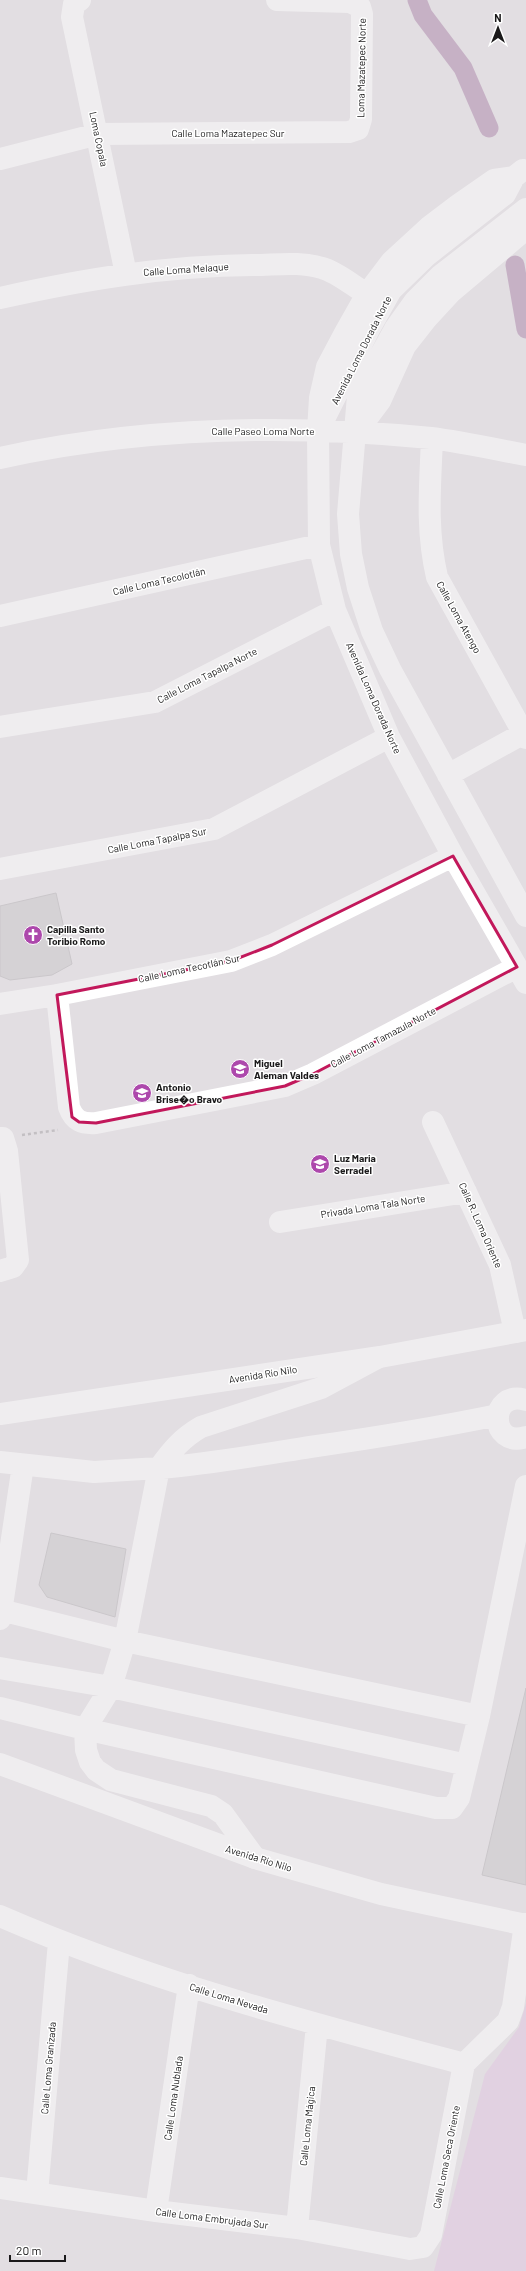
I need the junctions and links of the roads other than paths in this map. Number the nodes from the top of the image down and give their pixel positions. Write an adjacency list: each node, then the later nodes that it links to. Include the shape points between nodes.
1 (277, 0): 3 (street, Loma Mazatepec Norte, via 350,2 360,7 361,119)
2 (77, 2): 4 (street, Loma Copala, via 72,17)
3 (358, 129): 4 (street, Calle Loma Mazatepec Sur, via 349,132)
4 (98, 134): 5 (street, Calle Loma Mazatepec Sur); 9 (street, Loma Copala)
5 (0, 159)
6 (520, 172): 10 (street, Avenida Loma Dorada Norte, via 494,180 429,227 392,261); 12 (street, Avenida Loma Dorada Norte, via 505,194 426,256 391,290)
7 (526, 209): 13 (street, Avenida Loma Dorada Norte, via 440,276 415,301 395,329 358,396)
8 (526, 229): 13 (street, Avenida Loma Dorada Norte, via 450,292 427,318 405,346 380,401)
9 (126, 274): 10 (street, Calle Loma Melaque, via 197,266 300,264 323,268); 11 (street, Calle Loma Melaque, via 71,282)
10 (367, 294): 12 (street, Avenida Loma Dorada Norte, via 327,367 320,398)
11 (0, 298)
12 (318, 432): 13 (street, Calle Paseo Loma Norte); 16 (street, Calle Paseo Loma Norte, via 225,430 131,438); 17 (street, Avenida Loma Dorada Norte)
13 (356, 433): 14 (street, Calle Paseo Loma Norte); 23 (street, Avenida Loma Dorada Norte, via 348,514 351,554 358,588 372,631 390,669)
14 (432, 438): 15 (street, Calle Paseo Loma Norte); 21 (street, Calle Loma Atengo, via 428,519 437,577)
15 (526, 454)
16 (0, 458)
17 (319, 545): 18 (street, Avenida Loma Dorada Norte); 19 (street, Calle Loma Tecolotlán)
18 (335, 610): 20 (street, Calle Loma Tapalpa Norte, via 155,702); 22 (street, Avenida Loma Dorada Norte)
19 (0, 616)
20 (0, 727)
21 (525, 735): 23 (street)
22 (389, 737): 24 (street, Avenida Loma Dorada Norte); 25 (street, Calle Loma Tapalpa Sur, via 214,829)
23 (448, 775): 26 (street, Avenida Loma Dorada Norte)
24 (453, 856): 27 (street, Avenida Loma Dorada Norte); 28 (street, Calle Loma Tecotlán Sur, via 272,945 231,961)
25 (0, 869)
26 (526, 916)
27 (522, 975): 28 (street, Calle Loma Tamazula Norte, via 285,1086 96,1123 79,1122 72,1117 69,1107)
28 (58, 995): 29 (street, Calle Loma Tecotlán Sur)
29 (0, 1004)
30 (433, 1122): 32 (street, Calle R. Loma Oriente)
31 (1, 1138): 34 (street, via 7,1151 18,1260)
32 (466, 1192): 33 (street, Privada Loma Tala Norte); 35 (street, Calle R. Loma Oriente, via 500,1265)
33 (280, 1222)
34 (6, 1269)
35 (520, 1331): 36 (street, Avenida Río Nilo)
36 (380, 1357): 38 (street, Avenida Río Nilo); 43 (street, via 314,1391 201,1427 175,1445)
37 (526, 1400): 39 (street, via 511,1399 500,1408)
38 (0, 1414)
39 (498, 1415): 40 (street, via 499,1428 503,1433 514,1439); 43 (street, via 439,1427 197,1465)
40 (526, 1438)
41 (0, 1462): 42 (street)
42 (23, 1465): 43 (street, via 94,1472); 45 (street)
43 (159, 1468): 48 (street)
44 (526, 1486): 52 (street)
45 (9, 1504): 46 (street)
46 (4, 1576): 47 (street)
47 (1, 1613): 48 (street)
48 (125, 1640): 50 (street); 52 (street)
49 (0, 1668): 50 (street)
50 (111, 1687): 53 (street); 55 (street)
51 (0, 1708): 53 (street)
52 (478, 1716): 55 (street)
53 (85, 1729): 55 (street, via 436,1808 452,1808 459,1798); 56 (street, via 86,1750 96,1770 111,1780 211,1806 223,1814)
54 (0, 1764): 56 (street, Avenida Río Nilo)
55 (467, 1765)
56 (255, 1858): 58 (street, Avenida Río Nilo, via 381,1894)
57 (0, 1916): 59 (street, Calle Loma Nevada)
58 (526, 1924): 62 (street, via 513,2007 508,2021)
59 (60, 1942): 60 (street, Calle Loma Nevada); 64 (street, Calle Loma Granizada)
60 (189, 1985): 61 (street, Calle Loma Nevada); 65 (street, Calle Loma Nublada)
61 (317, 2025): 62 (street, Calle Loma Nevada); 66 (street, Calle Loma Mágica)
62 (464, 2064): 67 (street, Calle Loma Seca Oriente, via 431,2235)
63 (0, 2188): 64 (street, Calle Loma Embrujada Sur)
64 (37, 2193): 65 (street, Calle Loma Embrujada Sur)
65 (156, 2211): 66 (street, Calle Loma Embrujada Sur)
66 (297, 2228): 67 (street, Calle Loma Embrujada Sur, via 410,2249)
67 (423, 2247)

